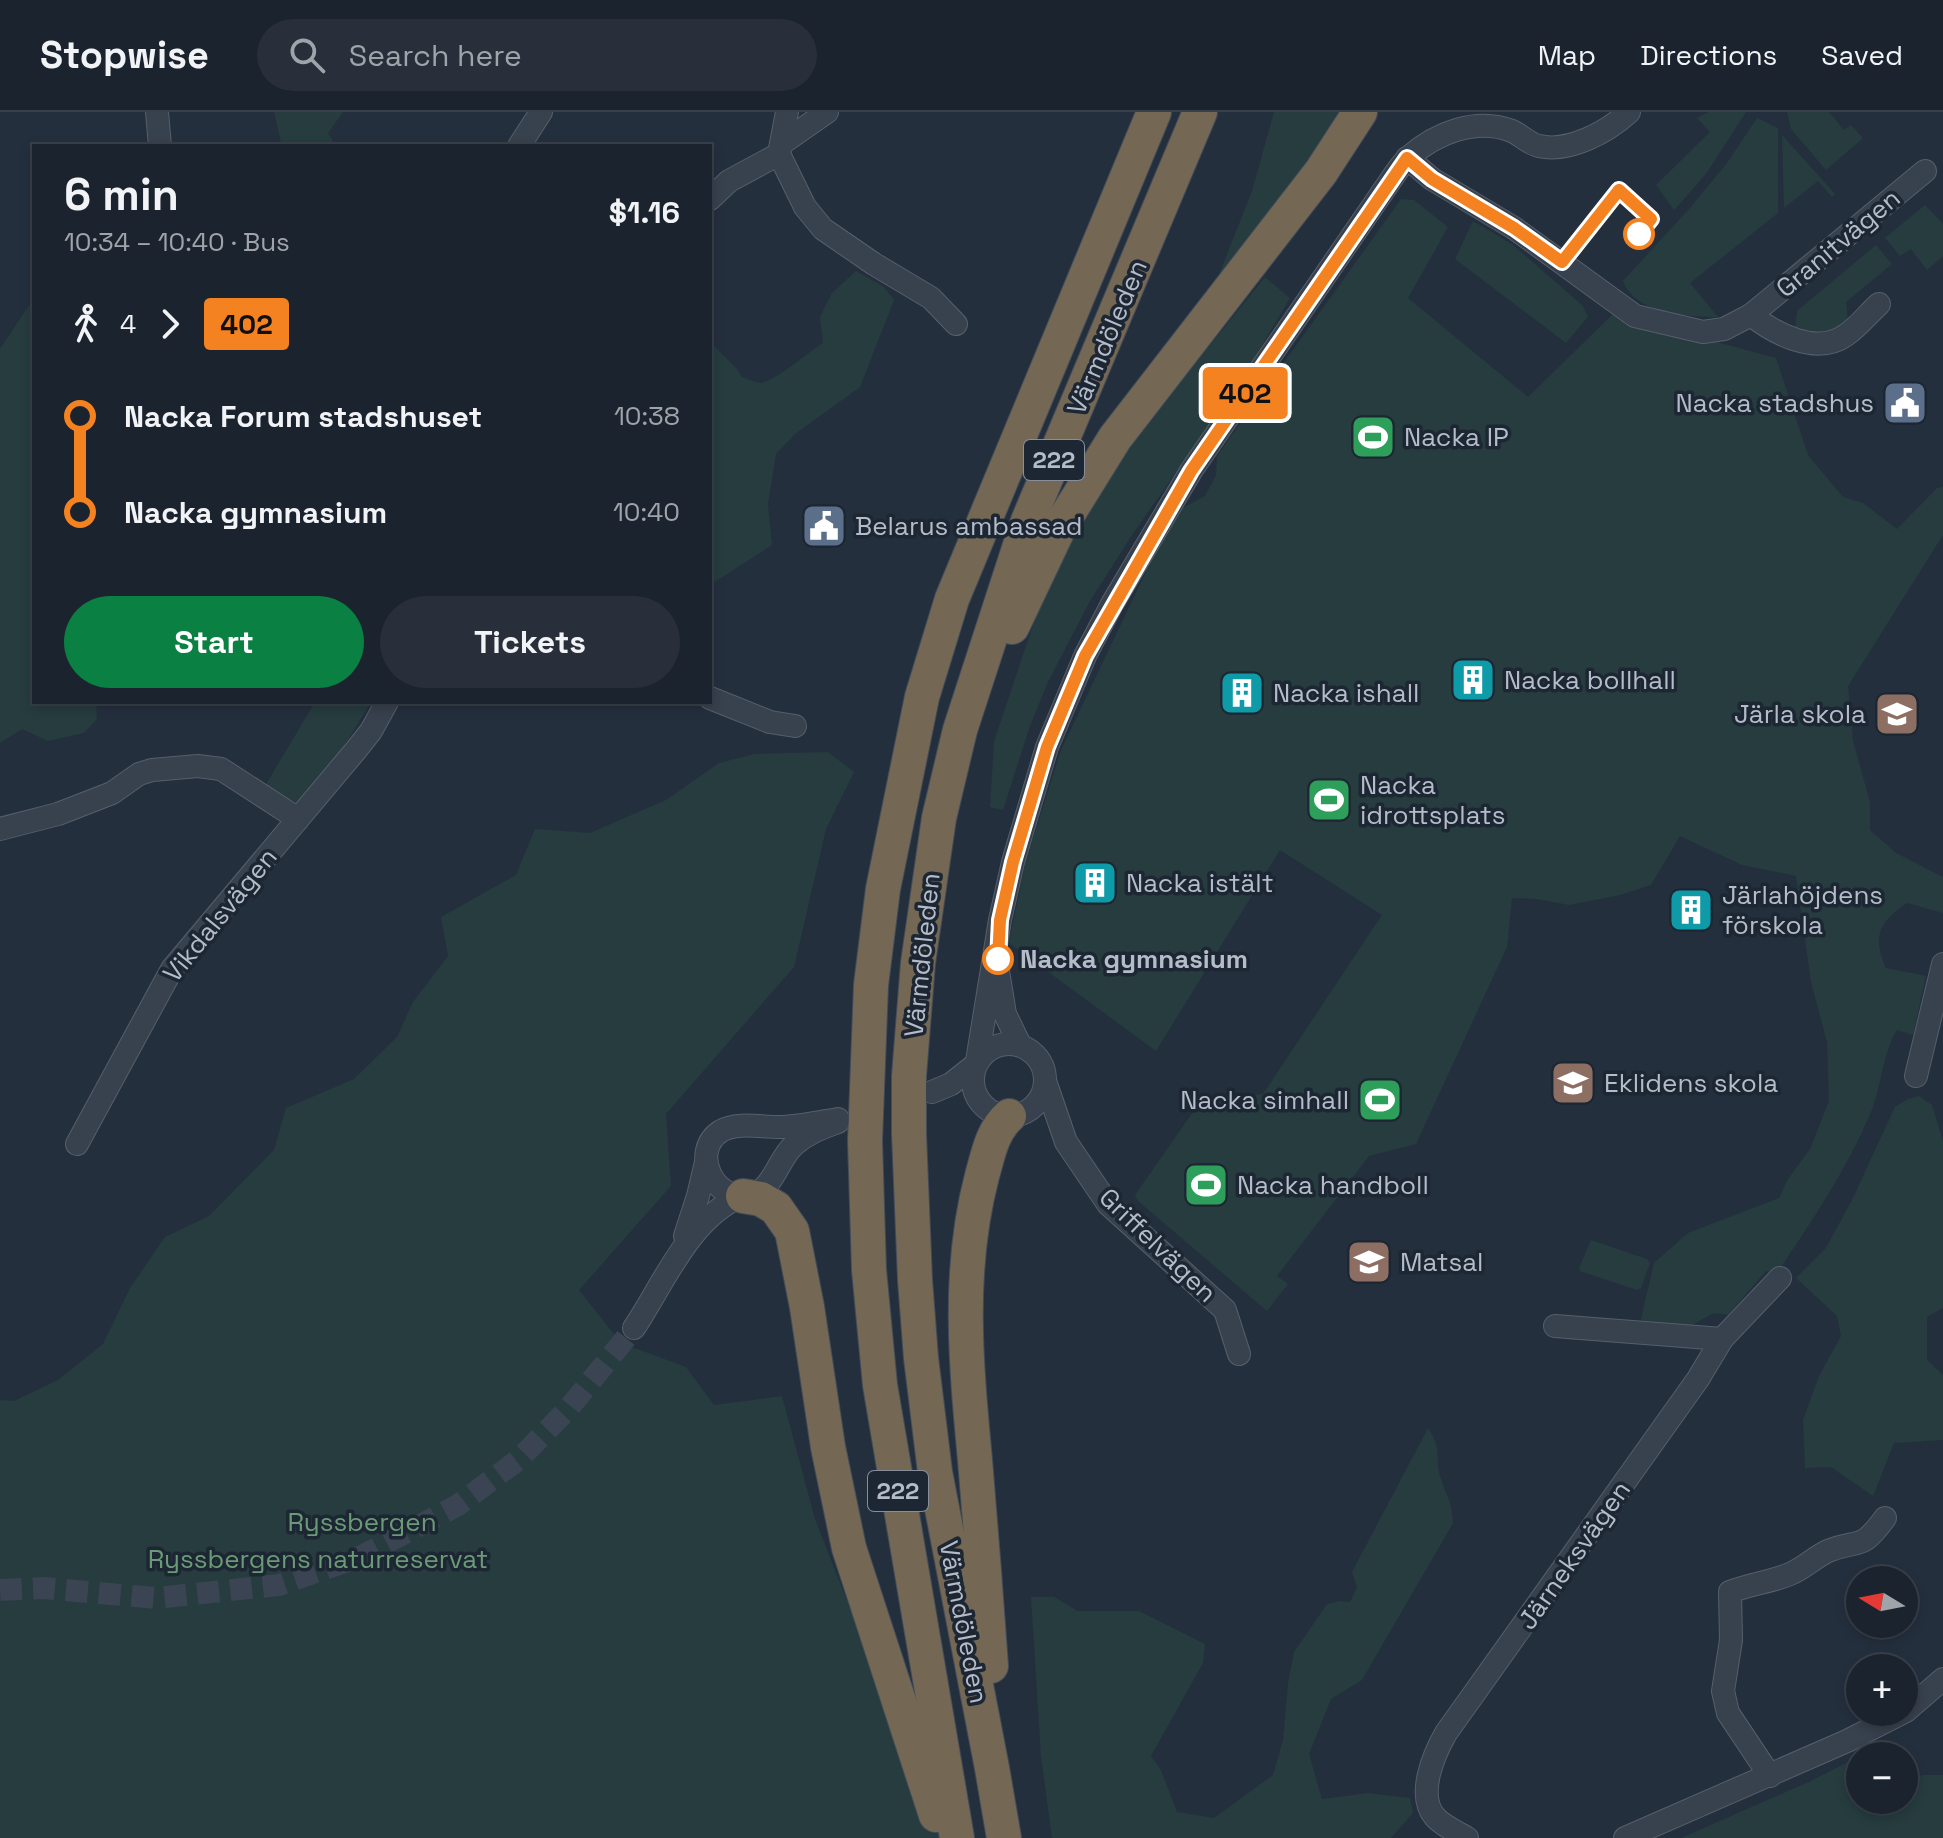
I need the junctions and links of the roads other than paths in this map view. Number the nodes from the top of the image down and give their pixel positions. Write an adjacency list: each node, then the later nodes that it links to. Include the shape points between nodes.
1 (157, 112): 10 (street)
2 (541, 112): 11 (street)
3 (787, 112): 12 (street)
4 (827, 112): 12 (street)
5 (1131, 112): 19 (highway, via 999,451)
6 (1154, 112): 19 (highway, Värmdöleden / 222)
7 (1200, 112): 23 (highway, Värmdöleden / 222, via 1028,521 960,730)
8 (1360, 112): 23 (highway, via 1321,172 1115,438 1058,530 1010,631)
9 (1629, 112): 13 (street, via 1613,126 1567,146 1538,146 1486,125 1446,132)
10 (160, 144)
11 (520, 144)
12 (781, 148): 15 (street); 18 (street, via 805,207 823,229 931,298)
13 (1407, 158): 17 (street, Granitvägen, via 1635,316 1703,332 1724,329); 26 (street, via 1191,471 1098,630 1047,747)
14 (1925, 171): 17 (street, Granitvägen)
15 (712, 197)
16 (1879, 304): 17 (street, Granitvägen, via 1846,335 1820,343 1786,337)
17 (1751, 315)
18 (956, 324)
19 (952, 599): 47 (highway, Värmdöleden / 222, via 922,697 883,889 871,985 865,1141 880,1385)
20 (712, 699): 22 (street)
21 (386, 704): 24 (street, Vikdalsvägen, via 364,741)
22 (795, 726)
23 (939, 818): 48 (highway, Värmdöleden / 222, via 921,937 909,1076 915,1280 935,1472)
24 (298, 819): 25 (street, via 221,769 198,766 139,774 112,793); 34 (street, Vikdalsvägen, via 172,969)
25 (0, 829)
26 (997, 935): 28 (street, via 1001,998); 29 (street)
27 (1943, 964): 30 (street)
28 (1020, 1045): 29 (street, via 994,1046); 31 (street, via 1041,1063)
29 (976, 1063): 32 (street, via 973,1083); 32 (street, via 931,1095)
30 (1916, 1076)
31 (1045, 1081): 32 (street, via 1039,1100); 33 (street, Griffelvägen)
32 (1003, 1111): 33 (street, Griffelvägen, via 1041,1122); 48 (highway, via 980,1185 964,1302)
33 (1066, 1142): 42 (street, Griffelvägen, via 1108,1204 1225,1310)
34 (77, 1144)
35 (707, 1156): 36 (street, via 715,1184); 36 (street, via 713,1139 728,1128 838,1121 794,1144 766,1187); 37 (street, via 693,1215)
36 (742, 1196): 37 (street, via 705,1222); 46 (highway, via 776,1208 792,1231 849,1548)
37 (671, 1268): 40 (street)
38 (1780, 1278): 41 (street, Järneksvägen)
39 (1555, 1326): 41 (street)
40 (634, 1328)
41 (1722, 1339): 49 (street, Järneksvägen, via 1437,1749 1427,1802 1437,1819)
42 (1239, 1354)
43 (1885, 1518): 45 (street, via 1857,1546 1826,1552 1791,1574 1730,1592 1725,1702)
44 (1943, 1679): 45 (street, via 1906,1711)
45 (1770, 1776): 50 (street)
46 (944, 1838)
47 (957, 1838)
48 (1004, 1838)
49 (1467, 1838)
50 (1625, 1838)

